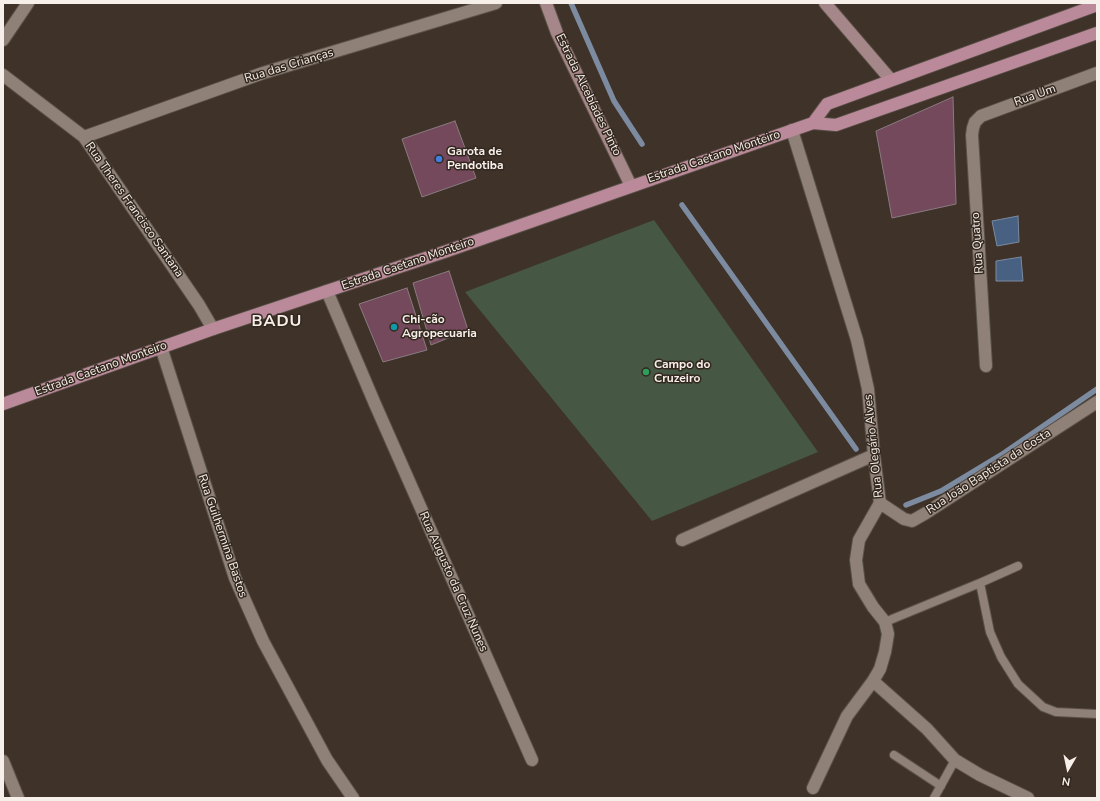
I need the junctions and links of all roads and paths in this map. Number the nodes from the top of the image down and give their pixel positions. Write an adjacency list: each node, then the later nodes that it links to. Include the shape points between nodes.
1 (28, 3): 7 (street)
2 (496, 3): 14 (street, Rua das Crianças, via 264,72)
3 (546, 3): 15 (street, Estrada Alcebíades Pinto)
4 (825, 3): 10 (street)
5 (1097, 5): 10 (main road)
6 (1097, 33): 12 (main road, Estrada Caetano Monteiro, via 836,125)
7 (3, 40)
8 (1097, 73): 11 (street, Rua Um, via 981,116)
9 (3, 74): 14 (street, Rua Theres Francisco Santana)
10 (891, 80): 12 (main road, via 827,104)
11 (975, 122): 19 (street, Rua Quatro, via 972,135)
12 (813, 123): 13 (main road, Estrada Caetano Monteiro)
13 (792, 130): 15 (main road, Estrada Caetano Monteiro); 22 (street, Rua Olegário Alves, via 857,340 868,389)
14 (84, 137): 17 (street, Rua Theres Francisco Santana)
15 (631, 186): 16 (main road, Estrada Caetano Monteiro)
16 (327, 291): 17 (main road, Estrada Caetano Monteiro); 31 (street, Rua Augusto da Cruz Nunes)
17 (213, 329): 18 (main road, Estrada Caetano Monteiro)
18 (161, 347): 21 (main road, Estrada Caetano Monteiro); 37 (street, Rua Guilhermina Bastos, via 235,578 263,641 328,760)
19 (986, 366)
20 (1097, 402): 23 (street, Rua João Baptista da Costa, via 912,521 904,519)
21 (3, 404)
22 (874, 454): 23 (street, Rua Olegário Alves); 24 (street)
23 (880, 503): 27 (street, Rua Olegário Alves, via 859,540 856,560 858,584)
24 (682, 540)
25 (1018, 566): 26 (lane)
26 (980, 583): 27 (lane); 29 (lane, via 990,632 1001,657 1018,684 1043,708 1056,712)
27 (885, 622): 28 (street, via 888,634 885,652)
28 (873, 681): 32 (street, via 927,729); 35 (street, via 847,716)
29 (1097, 714)
30 (894, 755): 34 (lane)
31 (532, 760)
32 (956, 760): 34 (lane); 39 (street, via 980,775)
33 (3, 761): 36 (street)
34 (941, 786): 38 (lane)
35 (813, 788)
36 (18, 798)
37 (353, 798)
38 (934, 798)
39 (1028, 798)

